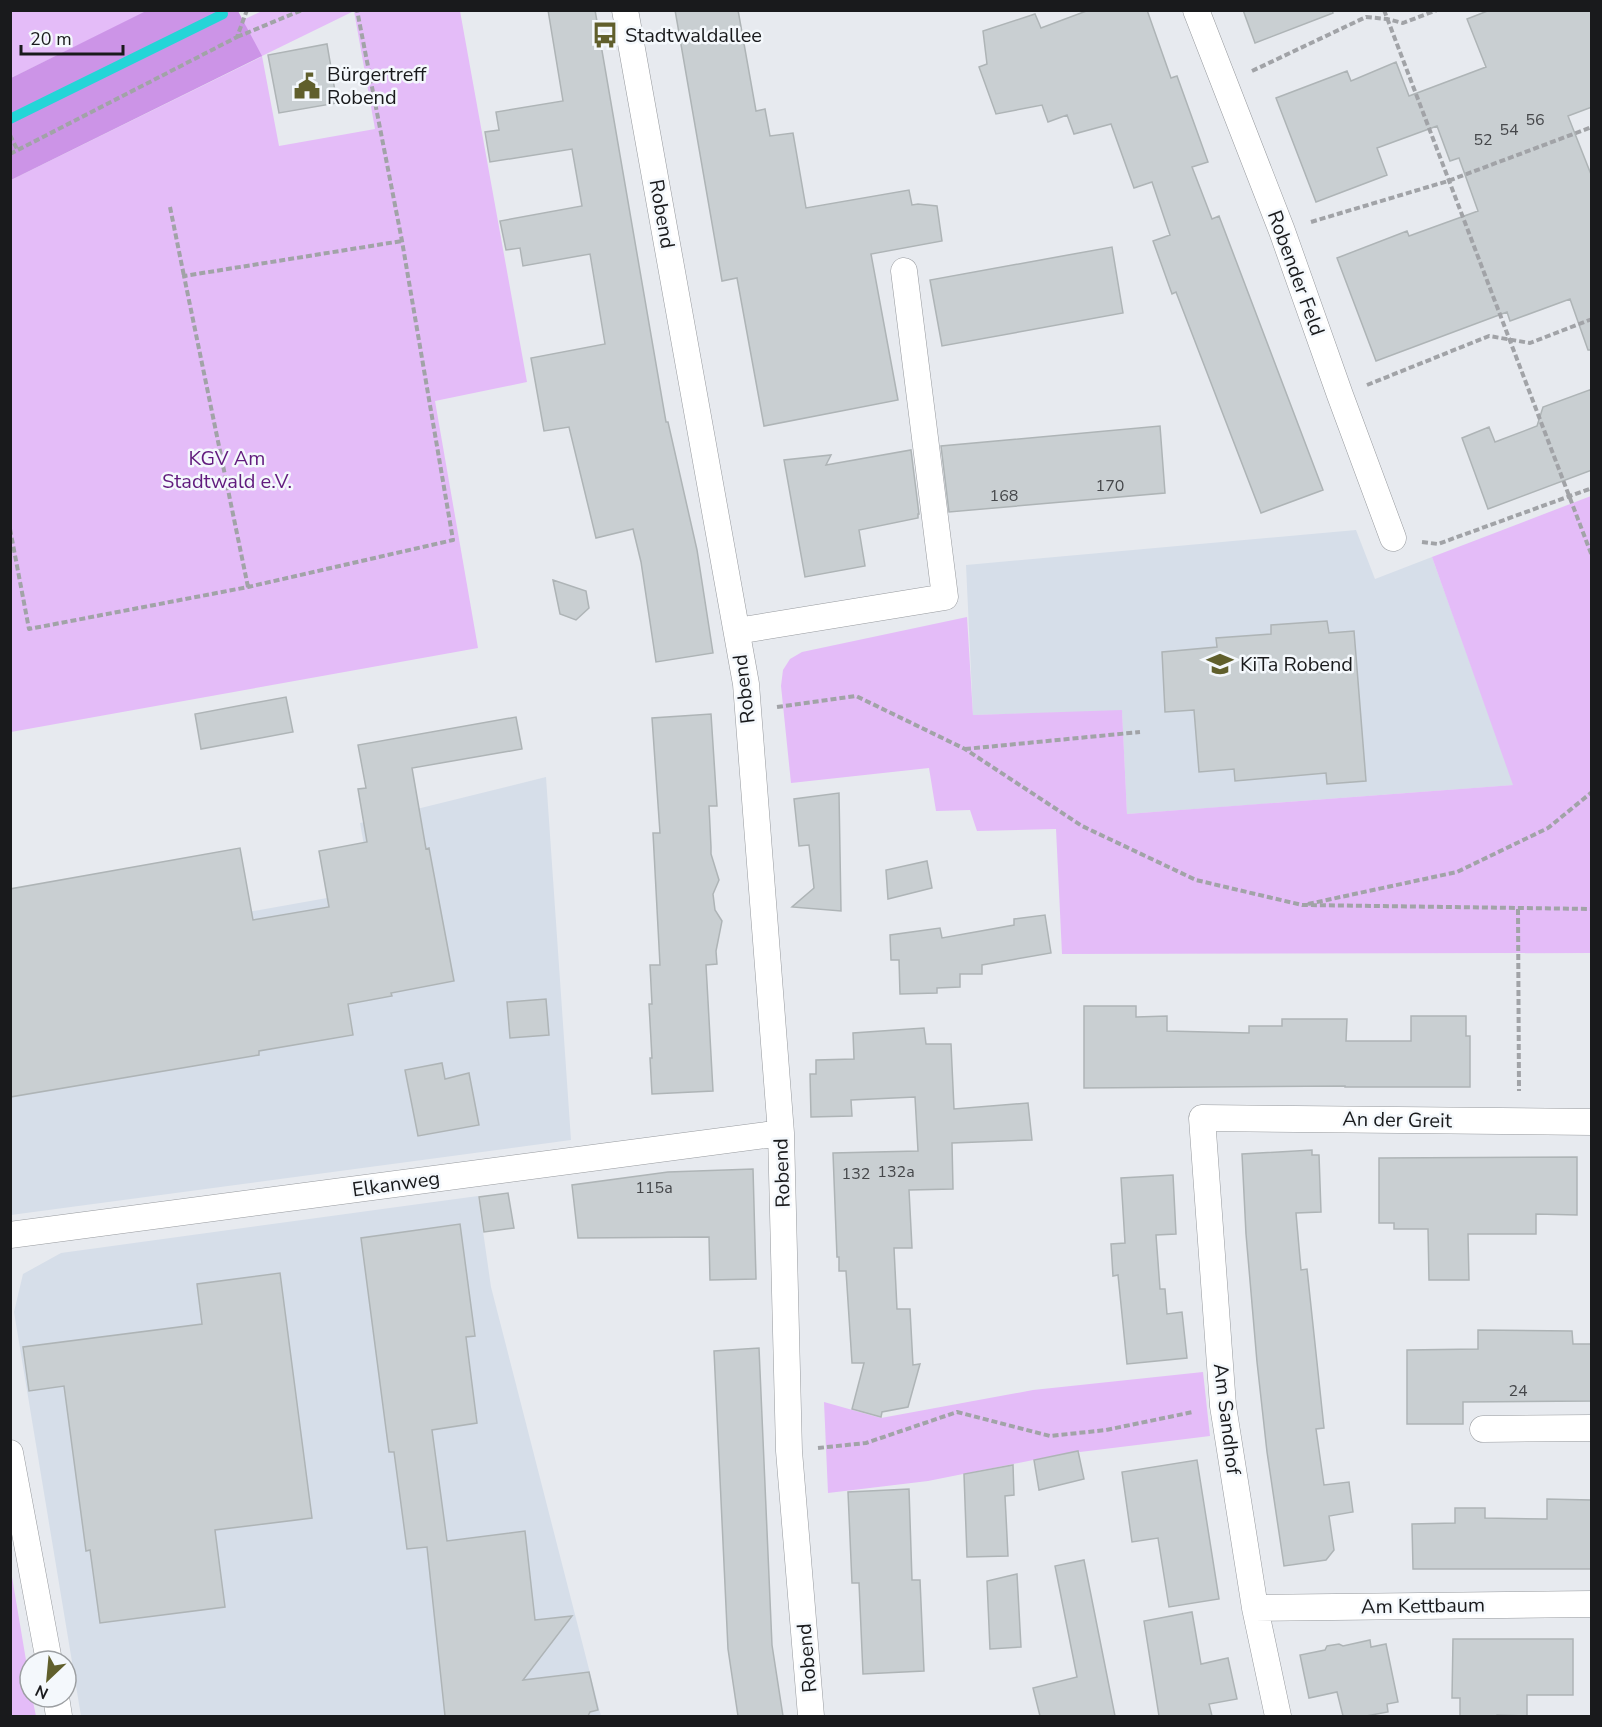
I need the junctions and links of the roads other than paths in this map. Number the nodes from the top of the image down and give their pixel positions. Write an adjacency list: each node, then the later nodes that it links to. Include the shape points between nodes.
1 (625, 10): 5 (street, Robend)
2 (1196, 10): 4 (street, Robender Feld, via 1282,231)
3 (904, 271): 5 (street, Robend, via 945,597)
4 (1393, 538)
5 (737, 631): 8 (street, Robend, via 748,711)
6 (1202, 1118): 7 (street, An der Greit); 14 (street, Am Sandhof, via 1223,1406)
7 (1592, 1122)
8 (781, 1133): 9 (street, Elkanweg); 16 (street, Robend, via 789,1451)
9 (10, 1235)
10 (1592, 1428): 11 (street)
11 (1484, 1429)
12 (10, 1453): 15 (street)
13 (1592, 1604): 14 (street, Am Kettbaum)
14 (1255, 1608): 17 (street, Am Sandhof)
15 (47, 1649)
16 (812, 1716)
17 (1278, 1716)

